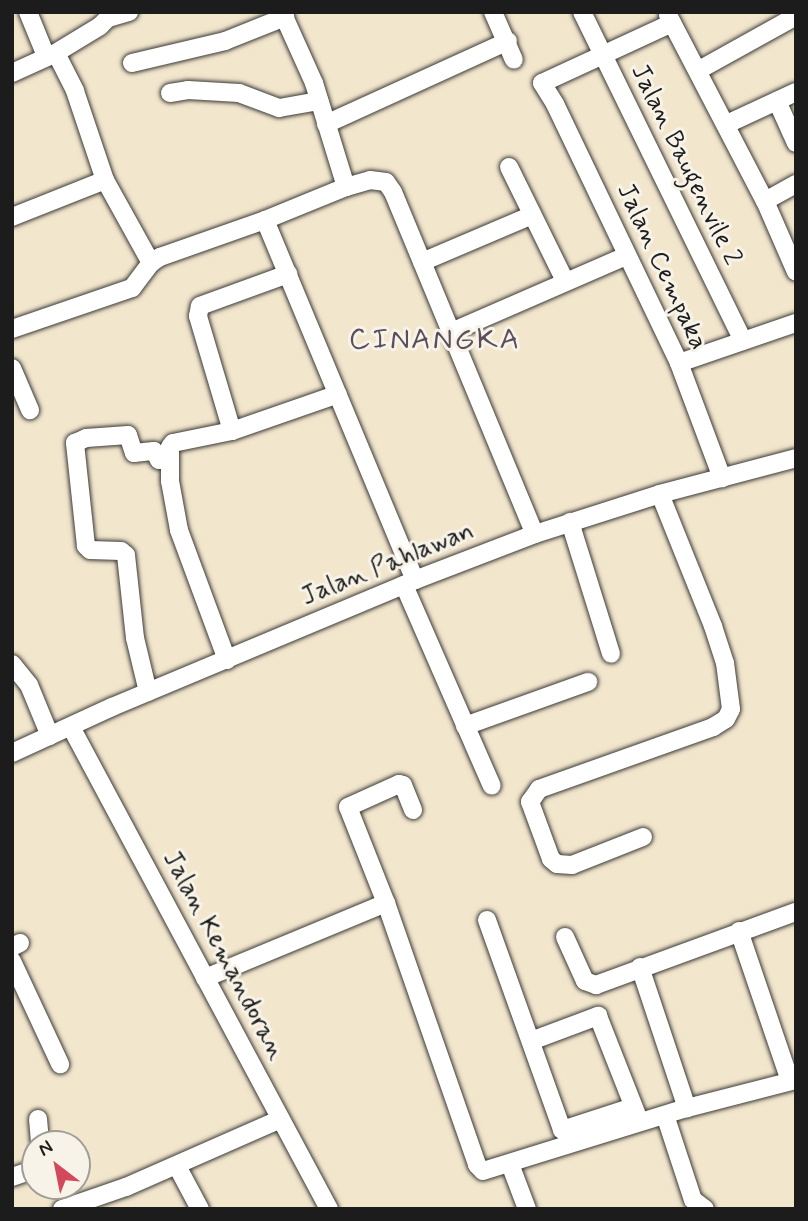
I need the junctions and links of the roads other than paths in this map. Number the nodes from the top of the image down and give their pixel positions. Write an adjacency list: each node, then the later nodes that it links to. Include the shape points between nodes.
1 (28, 12): 10 (street)
2 (129, 12): 6 (street)
3 (493, 12): 9 (street)
4 (582, 12): 11 (street, Jalan Baugenvile 2)
5 (284, 14): 13 (street, via 225,41); 18 (street)
6 (104, 16): 10 (street)
7 (796, 16): 14 (street)
8 (670, 18): 11 (street); 14 (street)
9 (508, 41): 12 (street); 20 (street)
10 (50, 55): 15 (street); 24 (street, via 75,91)
11 (601, 55): 31 (street, Jalan Cempaka, via 542,83); 40 (street, Jalan Baugenvile 2)
12 (514, 60)
13 (132, 63)
14 (699, 70): 21 (street)
15 (12, 73)
16 (796, 92): 19 (street)
17 (170, 93): 18 (street, via 239,93 279,108)
18 (319, 101): 20 (street)
19 (777, 101): 21 (street); 22 (street)
20 (326, 124): 26 (street)
21 (727, 124): 27 (street)
22 (796, 144)
23 (509, 167): 28 (street)
24 (105, 180): 29 (street); 33 (street)
25 (796, 184): 27 (street)
26 (346, 187): 30 (street); 32 (street, via 370,180 386,182)
27 (765, 201): 34 (street)
28 (532, 215): 32 (street); 36 (street)
29 (12, 218)
30 (265, 220): 33 (street); 35 (street)
31 (626, 257): 36 (street); 41 (street, Jalan Cempaka)
32 (422, 262): 39 (street)
33 (151, 263): 38 (street, via 137,285 120,294)
34 (796, 272)
35 (288, 274): 43 (street); 45 (street, via 200,306 197,311)
36 (565, 281): 39 (street)
37 (796, 323): 40 (street)
38 (12, 330)
39 (449, 333): 51 (street)
40 (743, 341): 41 (street)
41 (679, 363): 48 (street, Jalan Cempaka)
42 (12, 368): 44 (street)
43 (338, 394): 45 (street); 52 (street)
44 (30, 410)
45 (232, 431): 47 (street, via 173,443)
46 (796, 458): 48 (street, Jalan Pahlawan)
47 (170, 460): 54 (street, via 179,530); 57 (street, via 159,460 153,451 134,453 128,435 75,443 86,546 126,555 135,638)
48 (722, 478): 49 (street, Jalan Pahlawan)
49 (660, 494): 50 (street, Jalan Pahlawan); 64 (street, via 713,626 725,663 731,709 726,719 713,727 539,789 530,802 551,859 557,864 572,865)
50 (569, 523): 51 (street, Jalan Pahlawan); 53 (street)
51 (535, 534): 52 (street, Jalan Pahlawan)
52 (409, 583): 54 (street, Jalan Pahlawan); 58 (street)
53 (611, 654)
54 (227, 660): 57 (street, Jalan Pahlawan)
55 (12, 664): 60 (street, via 29,685)
56 (588, 681): 58 (street)
57 (148, 692): 59 (street, Jalan Pahlawan)
58 (465, 726): 62 (street)
59 (71, 727): 60 (street, Jalan Pahlawan); 72 (street, Jalan Kemandoran)
60 (50, 736): 61 (street, Jalan Pahlawan)
61 (12, 753)
62 (492, 786)
63 (413, 810): 65 (street, via 399,784 348,807)
64 (643, 837)
65 (386, 903): 72 (street); 82 (street, via 477,1165 483,1171)
66 (796, 912): 68 (street)
67 (487, 920): 73 (street)
68 (740, 931): 71 (street); 75 (street)
69 (565, 937): 71 (street, via 586,981 596,985)
70 (12, 961): 74 (street)
71 (639, 967): 76 (street)
72 (205, 978): 80 (street, Jalan Kemandoran)
73 (531, 1041): 77 (street, via 562,1130); 77 (street, via 598,1016)
74 (60, 1064)
75 (793, 1080): 76 (street)
76 (687, 1108): 78 (street)
77 (636, 1115): 78 (street); 82 (street)
78 (665, 1115): 89 (street, via 693,1200)
79 (38, 1119): 81 (street)
80 (281, 1119): 83 (street); 87 (street, Jalan Kemandoran)
81 (39, 1130)
82 (510, 1164): 88 (street)
83 (177, 1166): 84 (street); 86 (street)
84 (109, 1202): 85 (street)
85 (62, 1209)
86 (200, 1209)
87 (329, 1209)
88 (527, 1209)
89 (705, 1209)

